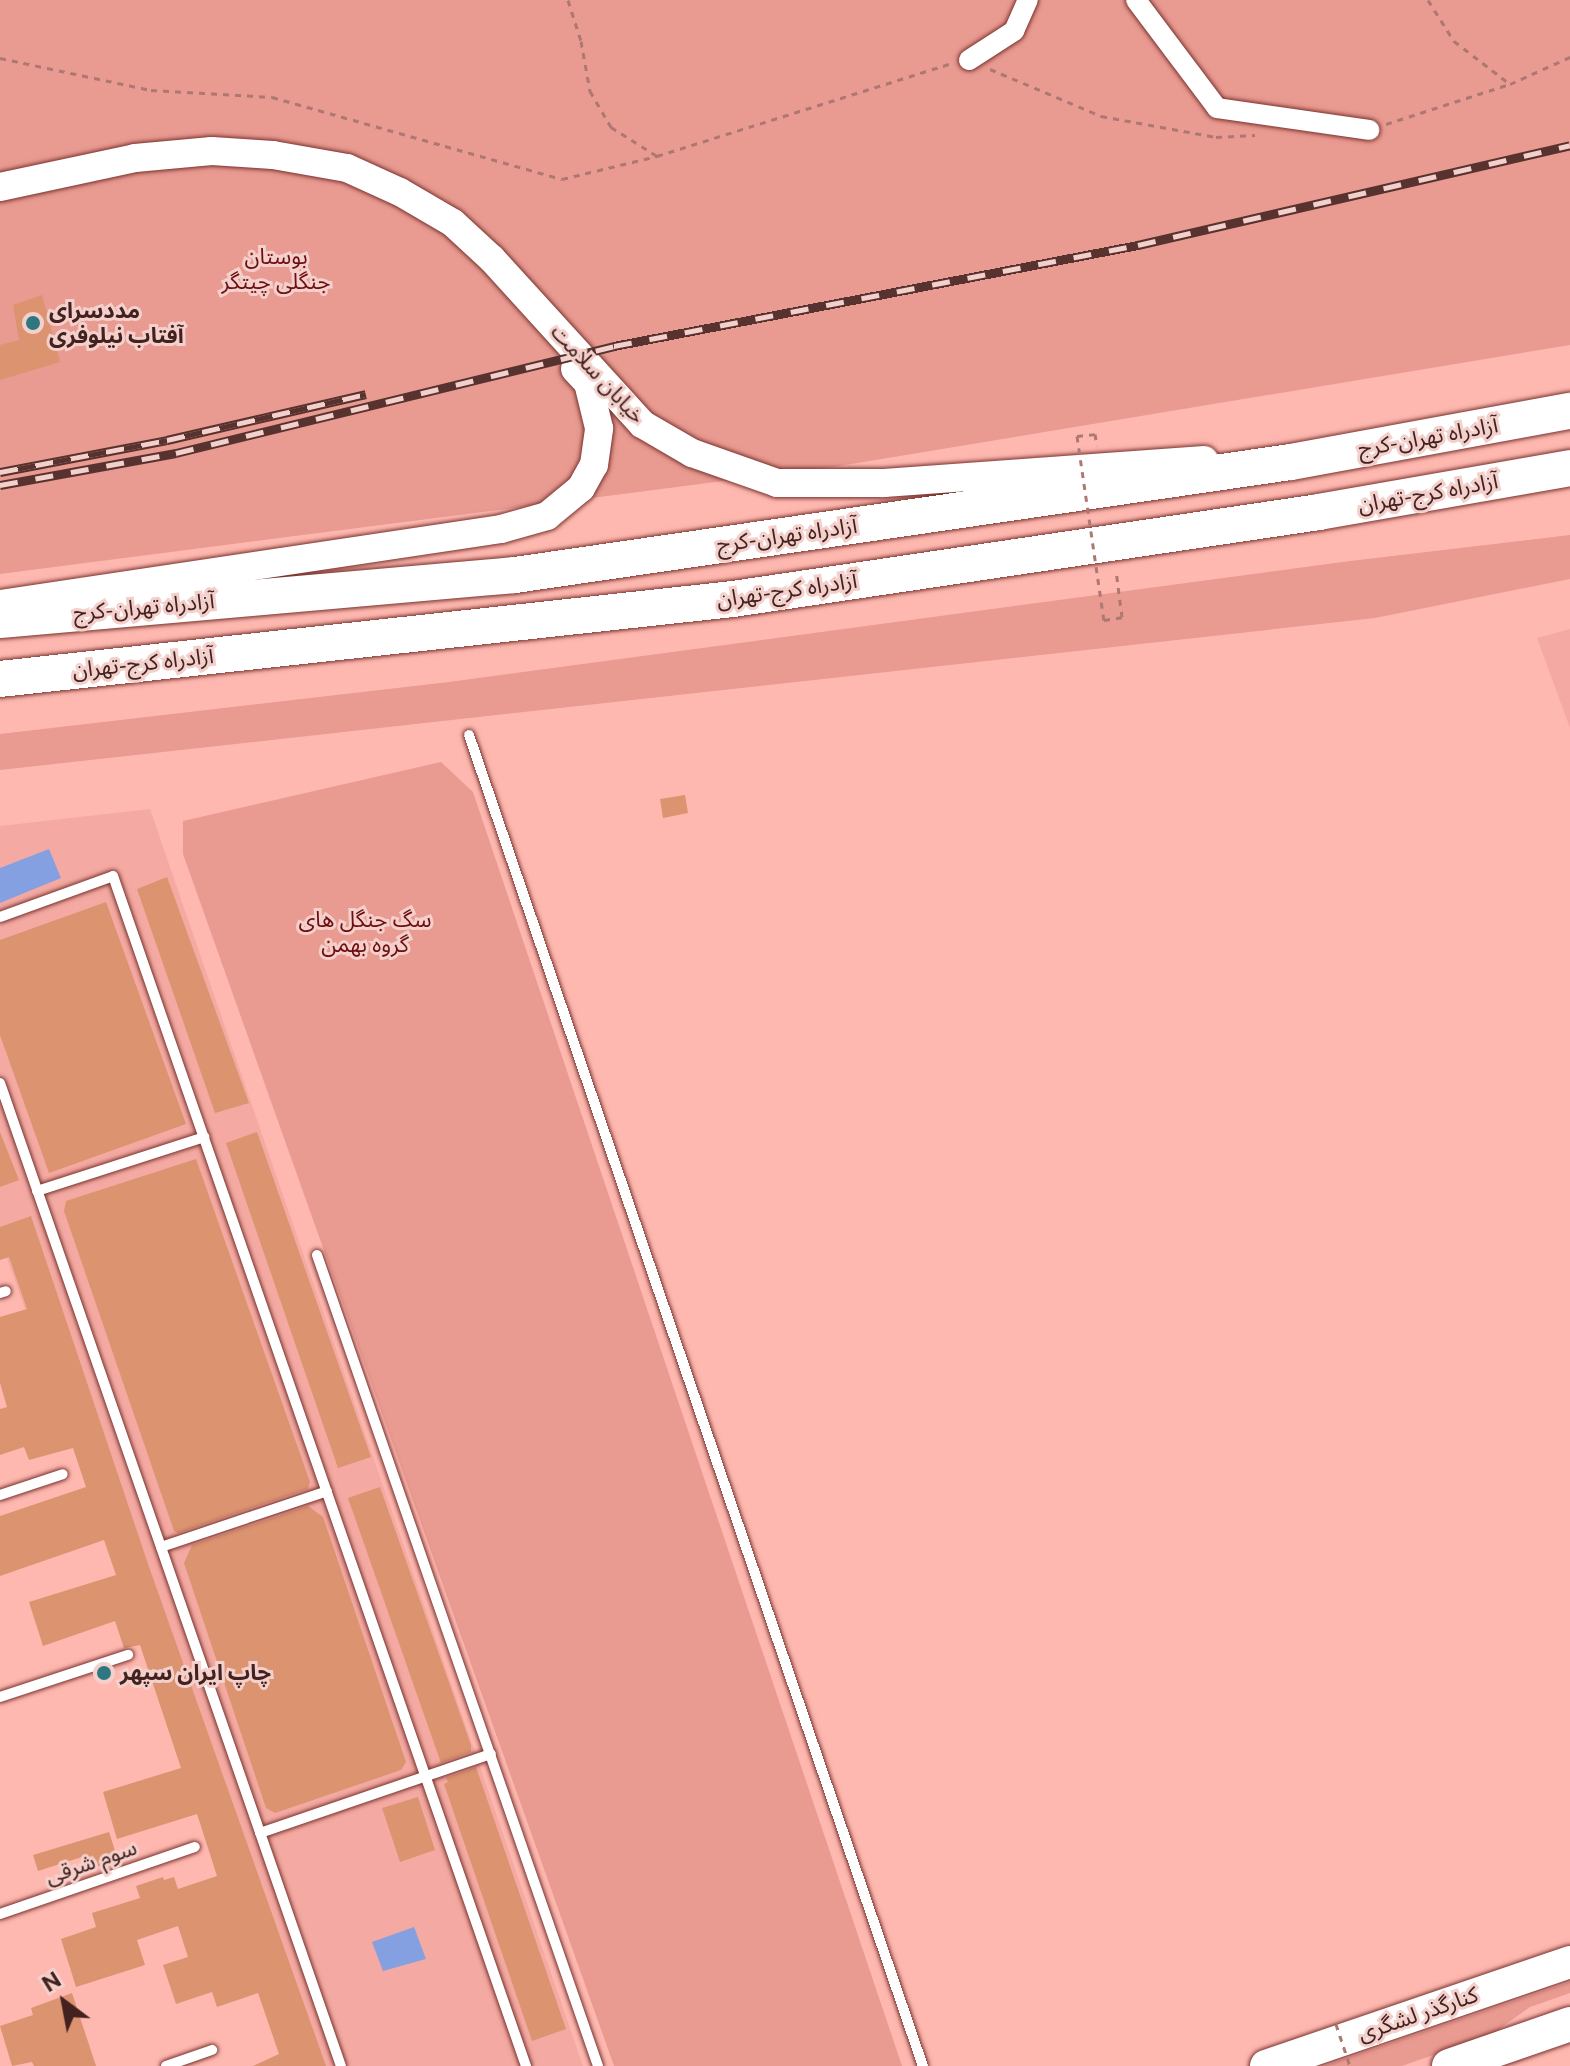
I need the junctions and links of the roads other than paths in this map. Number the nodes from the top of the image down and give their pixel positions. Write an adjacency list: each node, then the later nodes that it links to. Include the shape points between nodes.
1 (1028, 0): 3 (street, via 1014,31)
2 (1136, 0): 4 (street, via 1217,108)
3 (969, 60)
4 (1369, 130)
5 (4, 196): 7 (main road, خیابان سلامت, via 135,158 212,151 347,168 453,223 642,424 692,453 777,483 884,483 1207,460); 9 (main road, خیابان سلامت, via 164,166 231,162 347,182 405,208 457,245 502,288 588,383 599,428 594,465 581,488 547,516 501,529)
6 (1570, 411): 7 (highway, آزادراه تهران-کرج)
7 (1291, 462): 10 (highway, آزادراه تهران-کرج, via 515,575)
8 (1570, 468): 11 (highway, آزادراه کرج-تهران, via 1319,512 733,599)
9 (0, 604)
10 (0, 620)
11 (0, 679)
12 (469, 735): 36 (lane)
13 (0, 917): 15 (lane, via 113,876)
14 (0, 1083): 16 (lane)
15 (204, 1137): 16 (lane); 19 (lane)
16 (37, 1191): 21 (lane)
17 (317, 1255): 24 (lane)
18 (63, 1474): 20 (lane)
19 (327, 1491): 21 (lane); 25 (lane)
20 (0, 1495)
21 (161, 1547): 26 (lane)
22 (128, 1655): 23 (lane)
23 (0, 1697)
24 (491, 1754): 25 (lane); 35 (lane)
25 (426, 1776): 26 (lane); 34 (lane)
26 (260, 1833): 33 (lane)
27 (195, 1847): 28 (lane, سوم شرقی)
28 (0, 1914)
29 (1570, 1962): 37 (main road, کنارگذر لشگری)
30 (1570, 2024): 38 (highway)
31 (212, 2050): 32 (lane)
32 (166, 2066)
33 (341, 2066)
34 (526, 2066)
35 (598, 2066)
36 (923, 2066)
37 (1266, 2066)
38 (1449, 2066)

